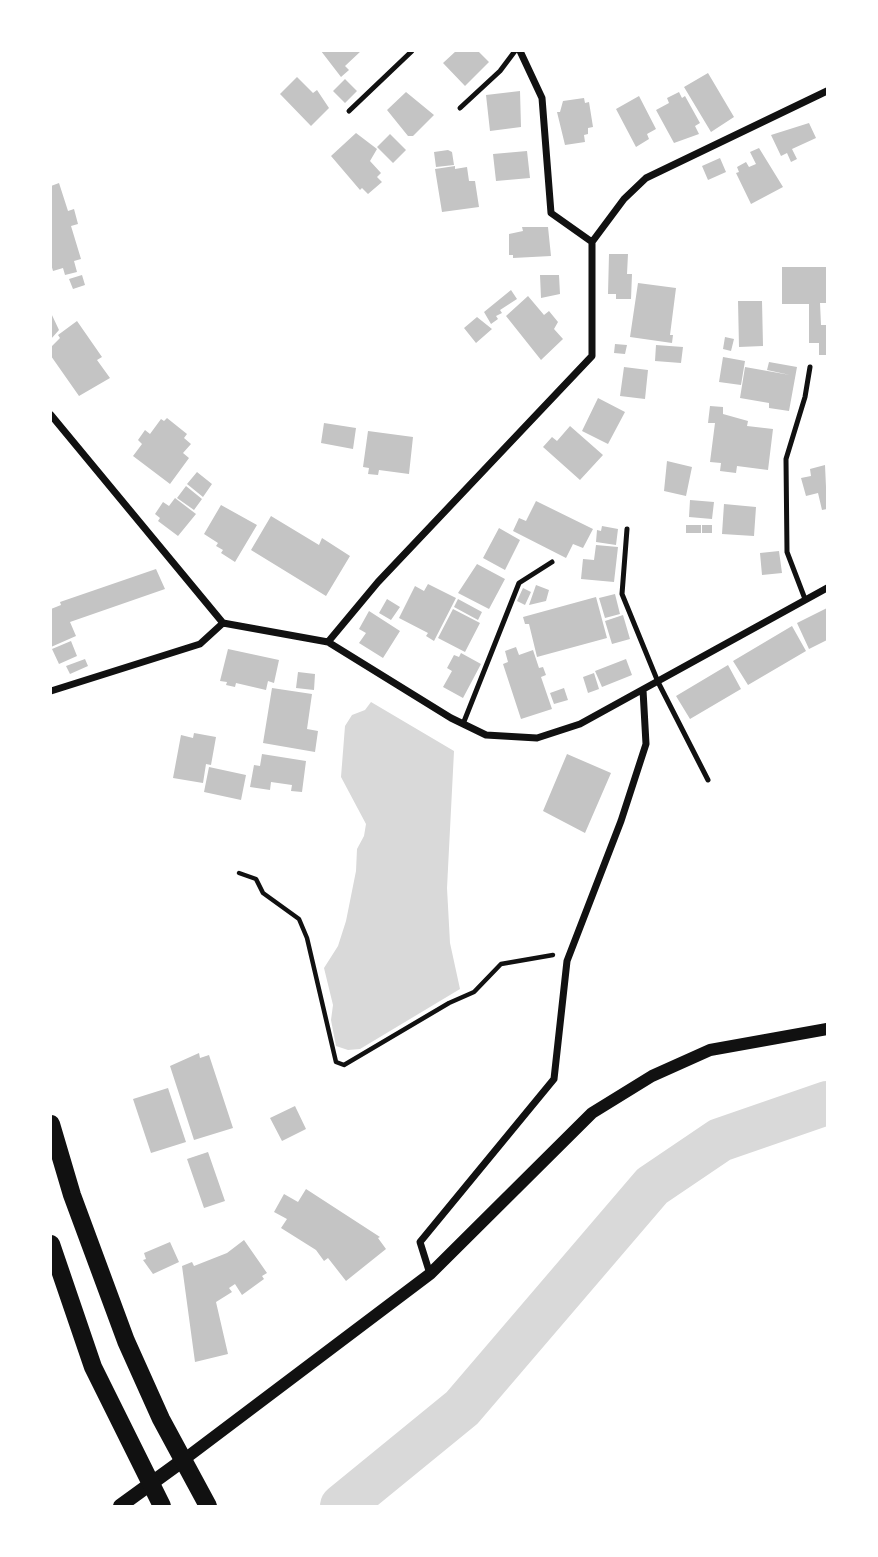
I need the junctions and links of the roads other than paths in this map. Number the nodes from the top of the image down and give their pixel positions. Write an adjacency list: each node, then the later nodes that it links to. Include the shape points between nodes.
1 (412, 51): 5 (lane)
2 (517, 51): 4 (lane); 6 (street, via 542,99 551,213)
3 (827, 91): 6 (street, via 646,178)
4 (460, 108)
5 (349, 111)
6 (592, 242): 14 (street, via 592,356 378,582)
7 (810, 367): 12 (lane, via 785,471 787,552)
8 (51, 415): 13 (street)
9 (627, 528): 15 (lane, via 622,594)
10 (552, 562): 18 (lane, via 519,583)
11 (827, 588): 12 (street)
12 (805, 599): 15 (street)
13 (223, 623): 14 (street); 17 (street, via 200,644)
14 (328, 642): 18 (street)
15 (658, 682): 16 (street); 19 (lane)
16 (643, 690): 18 (street, via 580,723 537,738 486,735); 23 (street, via 646,744 567,961 554,1079 420,1242)
17 (51, 691)
18 (463, 724)
19 (708, 780)
20 (827, 1029): 23 (street, via 710,1050 652,1076 592,1113)
21 (51, 1124): 24 (main road, via 126,1341)
22 (51, 1244): 25 (main road, via 93,1367)
23 (430, 1275): 24 (street)
24 (183, 1461): 25 (main road); 28 (main road)
25 (150, 1483): 26 (main road); 27 (main road)
26 (120, 1506)
27 (162, 1506)
28 (208, 1506)

